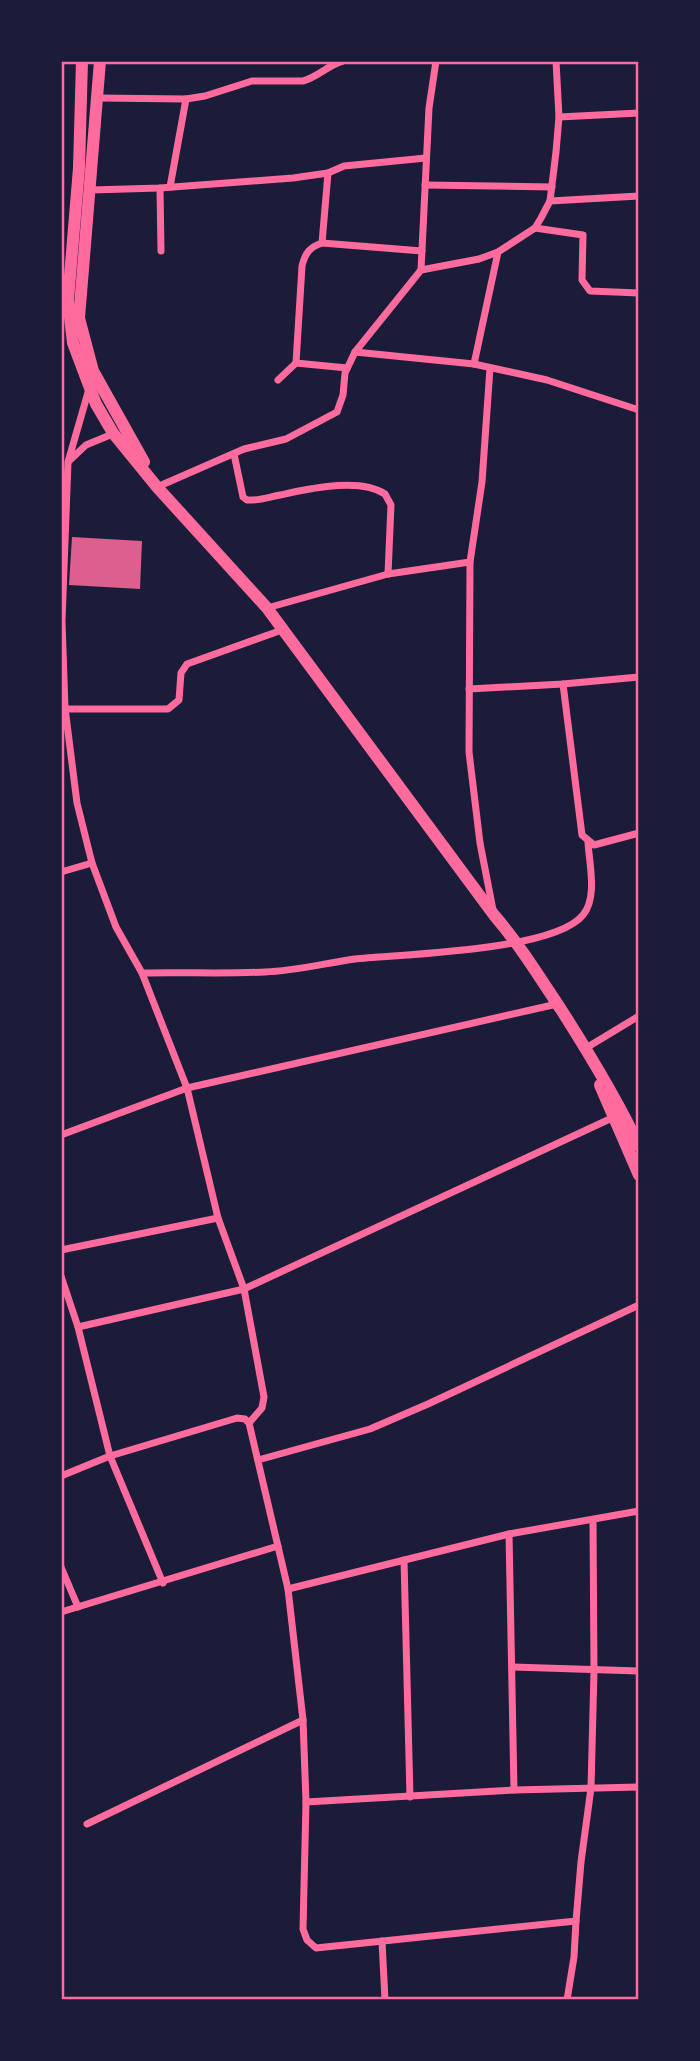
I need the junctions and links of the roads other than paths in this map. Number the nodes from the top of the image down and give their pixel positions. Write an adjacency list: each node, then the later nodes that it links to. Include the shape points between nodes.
1 (82, 61): 19 (main road, via 79,168)
2 (100, 61): 6 (main road)
3 (343, 61): 7 (street, via 303,81 252,81)
4 (436, 61): 10 (street)
5 (556, 61): 9 (street)
6 (98, 99): 7 (street); 16 (main road)
7 (186, 99): 13 (street)
8 (639, 113): 9 (street)
9 (559, 117): 14 (street)
10 (426, 158): 11 (street, via 344,166); 12 (street)
11 (328, 173): 13 (street); 21 (street)
12 (425, 185): 14 (street); 23 (street)
13 (170, 187): 15 (street)
14 (551, 187): 18 (street)
15 (160, 188): 16 (street); 22 (street)
16 (91, 190): 33 (main road, via 79,318)
17 (639, 196): 18 (street)
18 (550, 201): 20 (street)
19 (67, 228): 25 (main road)
20 (535, 228): 24 (street); 27 (street, via 583,235 582,280 590,291)
21 (322, 243): 23 (street); 29 (street, via 305,254 302,266)
22 (161, 250)
23 (422, 251): 26 (street)
24 (498, 252): 26 (street); 30 (street)
25 (66, 260): 35 (main road, via 73,343)
26 (421, 270): 28 (street)
27 (639, 293)
28 (355, 352): 30 (street); 31 (street)
29 (296, 363): 31 (street); 34 (street)
30 (474, 363): 32 (street)
31 (347, 368): 39 (street, via 337,412 286,439)
32 (490, 368): 36 (street, via 547,380); 43 (street, via 482,482)
33 (93, 371): 35 (street); 37 (main road)
34 (278, 380)
35 (90, 385): 38 (main road); 40 (street)
36 (639, 410)
37 (126, 428): 38 (street); 41 (main road)
38 (113, 433): 40 (street, via 86,445); 41 (main road)
39 (234, 454): 41 (street); 44 (street, via 247,500 347,485 385,494 391,505)
40 (68, 462): 42 (street)
41 (157, 487): 45 (main road)
42 (64, 502): 46 (street)
43 (470, 562): 44 (street); 50 (street)
44 (388, 574): 45 (street)
45 (267, 608): 47 (main road)
46 (62, 621): 51 (street)
47 (282, 630): 51 (street, via 187,664 181,673 180,697 171,708); 56 (main road)
48 (639, 677): 49 (street)
49 (563, 684): 50 (street); 53 (street, via 582,835)
50 (469, 689): 56 (street, via 469,752)
51 (63, 708): 54 (street, via 77,803)
52 (639, 833): 53 (street, via 594,845)
53 (588, 842): 57 (street, via 591,891 583,915 562,930)
54 (92, 863): 55 (street); 58 (street, via 116,927)
55 (61, 872)
56 (494, 915): 57 (main road)
57 (517, 942): 58 (street, via 268,972); 59 (main road)
58 (142, 972): 62 (street)
59 (557, 1004): 61 (main road); 62 (street)
60 (639, 1016): 61 (street)
61 (586, 1048): 63 (main road); 65 (main road)
62 (187, 1088): 64 (street); 67 (street)
63 (612, 1118): 66 (main road); 70 (street)
64 (61, 1135)
65 (639, 1146)
66 (639, 1175)
67 (218, 1218): 68 (street); 70 (street)
68 (61, 1250)
69 (61, 1276): 72 (street)
70 (244, 1289): 72 (street); 73 (street, via 264,1397 262,1408)
71 (639, 1305): 75 (street, via 370,1429)
72 (78, 1327): 74 (street)
73 (249, 1423): 74 (street, via 237,1418); 75 (street)
74 (110, 1457): 76 (street); 83 (street)
75 (258, 1460): 80 (street)
76 (61, 1476)
77 (639, 1511): 78 (street)
78 (593, 1520): 79 (street); 88 (street)
79 (509, 1534): 81 (street); 87 (street)
80 (278, 1546): 83 (street); 84 (street)
81 (404, 1560): 84 (street); 94 (street)
82 (61, 1567): 85 (street)
83 (163, 1583): 85 (street)
84 (288, 1589): 90 (street)
85 (78, 1607): 86 (street)
86 (61, 1612)
87 (513, 1667): 88 (street); 93 (street)
88 (594, 1671): 89 (street); 92 (street)
89 (639, 1671)
90 (303, 1720): 95 (street); 96 (street)
91 (639, 1787): 92 (street)
92 (591, 1788): 93 (street); 97 (street)
93 (514, 1790): 94 (street)
94 (410, 1797): 95 (street)
95 (306, 1802): 98 (street, via 303,1929 307,1940 316,1948)
96 (87, 1824)
97 (576, 1921): 98 (street); 100 (street)
98 (382, 1941): 99 (street)
99 (385, 2000)
100 (567, 2000)

